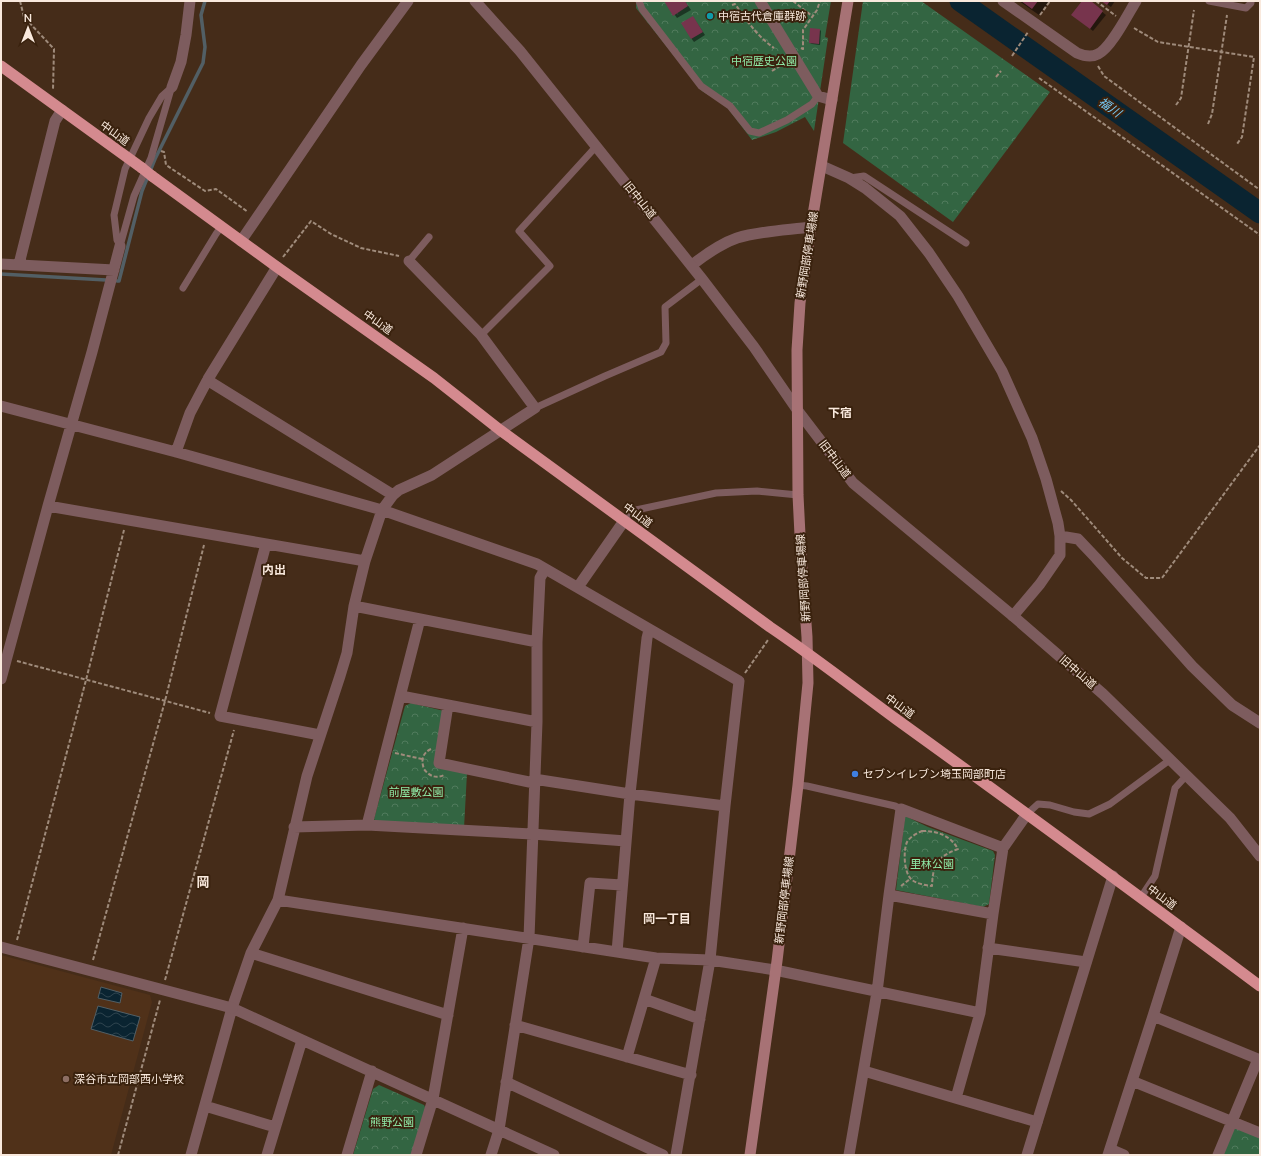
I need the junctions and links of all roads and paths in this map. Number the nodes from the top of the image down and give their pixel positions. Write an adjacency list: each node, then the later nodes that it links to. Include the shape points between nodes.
1 (20, 1): 35 (path, via 24,17 54,49 53,88)
2 (190, 1): 33 (street, via 181,62)
3 (408, 1): 49 (street)
4 (475, 1): 41 (street, 旧中山道, via 520,51)
5 (639, 1): 34 (lane, via 701,86 730,106 750,131 759,133 787,120 812,104)
6 (760, 1): 24 (street)
7 (792, 1): 19 (path)
8 (820, 1): 19 (path)
9 (848, 1): 36 (main road, 新野岡部停車場線)
10 (1003, 1): 27 (street, via 1077,53)
11 (1050, 1): 20 (path)
12 (1096, 1): 21 (path)
13 (1136, 1): 27 (street, via 1104,51)
14 (1208, 1): 15 (lane, via 1246,8)
15 (1251, 1)
16 (732, 5): 24 (path, via 735,4 765,42 782,52)
17 (1194, 10): 37 (path, via 1181,98)
18 (1227, 15): 25 (path)
19 (813, 16): 24 (path, via 803,30 803,49)
20 (1038, 18)
21 (1118, 18)
22 (1130, 26): 25 (path, via 1158,42)
23 (1030, 28): 26 (path)
24 (794, 52): 29 (path); 34 (street)
25 (1221, 52): 39 (path, via 1212,114); 40 (path, via 1254,57 1242,137)
26 (1012, 56)
27 (1094, 56): 46 (path, via 1104,76)
28 (1, 66): 35 (highway, 中山道)
29 (772, 71)
30 (1001, 71): 31 (path)
31 (996, 77)
32 (1039, 78): 52 (path)
33 (172, 87): 43 (lane, via 162,96); 56 (lane, via 151,158 134,196)
34 (818, 96): 36 (street)
35 (48, 100): 38 (highway, 中山道)
36 (832, 100): 44 (main road, 新野岡部停車場線)
37 (1176, 105)
38 (62, 110): 43 (highway, 中山道); 59 (street, via 55,121)
39 (1208, 124)
40 (1237, 144)
41 (597, 147): 60 (street, 旧中山道); 65 (lane, via 519,232 550,266)
42 (164, 152): 49 (path, via 166,165 205,191 216,189)
43 (130, 160): 50 (highway, 中山道, bridge); 56 (lane, via 122,179 114,215)
44 (822, 166): 45 (street); 51 (main road, 新野岡部停車場線)
45 (850, 178): 55 (lane, via 864,176); 74 (street, via 900,216 954,290 1002,371 1032,438)
46 (1254, 186): 47 (path); 48 (path)
47 (1260, 186)
48 (1260, 190)
49 (256, 218): 54 (street)
50 (221, 227): 54 (highway, 中山道); 64 (lane)
51 (811, 227): 60 (street, via 737,238 713,249); 69 (main road, 新野岡部停車場線, via 800,303 797,350)
52 (1260, 235)
53 (429, 237): 57 (lane)
54 (241, 241): 61 (highway, 中山道)
55 (966, 244)
56 (120, 246): 62 (street)
57 (409, 261): 61 (path, via 403,257 361,248 311,221); 65 (street)
58 (1, 264): 59 (street)
59 (19, 264): 62 (street)
60 (692, 265): 63 (street, 旧中山道)
61 (277, 267): 66 (street); 71 (highway, 中山道, via 434,378)
62 (114, 270): 70 (street)
63 (702, 279): 68 (lane, via 665,307 666,343 660,352); 69 (street, 旧中山道, via 754,346)
64 (183, 288)
65 (481, 335): 68 (street)
66 (208, 379): 73 (street, via 190,413); 75 (street)
67 (1, 406): 70 (street)
68 (535, 408): 71 (street)
69 (798, 411): 76 (main road, 新野岡部停車場線); 88 (street, 旧中山道, via 853,483)
70 (71, 425): 73 (street); 77 (street)
71 (500, 430): 75 (street, via 432,475); 80 (highway, 中山道)
72 (1260, 446): 74 (path, via 1162,578 1146,578 1122,558 1071,500)
73 (176, 452): 78 (street)
74 (1046, 479): 82 (street)
75 (393, 495): 78 (street)
76 (798, 495): 80 (lane, via 757,491 716,493 636,510); 93 (main road, 新野岡部停車場線)
77 (48, 506): 79 (street); 94 (street)
78 (382, 510): 84 (street); 85 (street, via 537,564)
79 (126, 520): 81 (street); 96 (path)
80 (624, 521): 86 (street); 93 (highway, 中山道)
81 (207, 534): 83 (street); 99 (path)
82 (1060, 536): 88 (street, via 1060,555); 104 (street, via 1078,540 1192,666 1232,705)
83 (266, 544): 84 (street); 101 (street)
84 (365, 561): 87 (street)
85 (544, 569): 86 (street); 92 (street, via 540,578)
86 (578, 588): 90 (street)
87 (354, 606): 89 (street); 105 (street, via 347,653)
88 (1013, 616): 108 (street, 旧中山道, via 1104,694)
89 (420, 619): 92 (street); 98 (street)
90 (649, 630): 97 (street); 112 (street)
91 (768, 640): 97 (path)
92 (537, 642): 103 (street)
93 (808, 653): 111 (main road, 新野岡部停車場線, via 808,683); 115 (highway, 中山道)
94 (6, 659): 95 (street); 96 (path)
95 (1, 679)
96 (86, 680): 99 (path); 135 (path)
97 (740, 681): 113 (street)
98 (401, 696): 100 (street); 106 (street)
99 (165, 701): 101 (path); 141 (path)
100 (448, 706): 103 (street); 110 (street, via 439,763)
101 (220, 716): 102 (street)
102 (237, 719): 105 (street); 144 (path)
103 (536, 722): 110 (street)
104 (1260, 723)
105 (320, 735): 117 (street)
106 (386, 751): 107 (path); 116 (street)
107 (422, 759)
108 (1171, 760): 109 (street, 旧中山道); 115 (lane, via 1110,804 1089,814 1038,804)
109 (1187, 775): 121 (street, 旧中山道, via 1230,818); 126 (lane, via 1175,788 1155,876)
110 (534, 781): 112 (street); 118 (street)
111 (798, 785): 114 (lane); 142 (main road, 新野岡部停車場線)
112 (630, 794): 113 (street); 119 (street)
113 (725, 806): 139 (street)
114 (901, 809): 120 (street); 125 (street)
115 (1027, 814): 120 (street); 122 (highway, 中山道)
116 (368, 825): 117 (street); 118 (street)
117 (294, 827): 127 (street)
118 (532, 834): 119 (street); 131 (street)
119 (626, 841): 123 (street)
120 (1003, 848): 128 (street)
121 (1260, 856)
122 (1113, 876): 126 (highway, 中山道); 140 (street)
123 (622, 885): 133 (street, via 590,883); 136 (street)
124 (932, 886): 124 (path, via 910,879 906,870 904,855 907,842 922,831 933,831 948,837 958,849 946,853 938,861 932,871)
125 (889, 895): 128 (street); 145 (street)
126 (1142, 897): 129 (highway, 中山道)
127 (278, 900): 130 (street); 137 (street)
128 (993, 914): 134 (street)
129 (1180, 927): 143 (highway, 中山道); 150 (street)
130 (463, 928): 131 (street); 149 (street)
131 (529, 938): 133 (street); 152 (street)
132 (1, 947): 135 (street)
133 (583, 947): 136 (street)
134 (988, 948): 140 (street); 148 (street)
135 (14, 950): 141 (street)
136 (617, 952): 138 (street)
137 (251, 953): 147 (street); 149 (street)
138 (656, 958): 139 (street); 146 (street)
139 (710, 960): 142 (street); 151 (street)
140 (1086, 962): 164 (street)
141 (90, 970): 144 (street)
142 (775, 970): 145 (street); 178 (main road, 新野岡部停車場線)
143 (1260, 986)
144 (163, 990): 147 (street); 169 (path)
145 (877, 992): 148 (street); 156 (street)
146 (644, 999): 151 (street); 154 (street)
147 (232, 1008): 153 (street); 162 (street)
148 (980, 1013): 160 (street)
149 (448, 1015): 161 (street)
150 (1153, 1016): 158 (street); 163 (street, via 1258,1059)
151 (700, 1019): 157 (street)
152 (515, 1025): 154 (street); 159 (street)
153 (302, 1040): 155 (street); 165 (street)
154 (627, 1057): 157 (street)
155 (372, 1071): 161 (street); 172 (street)
156 (864, 1071): 160 (street); 179 (street)
157 (691, 1075): 177 (street)
158 (1132, 1081): 163 (street); 168 (street)
159 (506, 1082): 166 (street); 176 (street)
160 (956, 1098): 164 (street)
161 (433, 1099): 166 (street); 173 (street)
162 (205, 1106): 165 (street); 170 (street)
163 (1233, 1121): 167 (street); 182 (street)
164 (1037, 1122): 180 (street)
165 (275, 1127): 171 (street)
166 (499, 1130): 174 (street); 175 (street)
167 (1260, 1133)
168 (1109, 1152): 181 (street)
169 (118, 1155)
170 (191, 1155)
171 (269, 1155)
172 (347, 1155)
173 (416, 1155)
174 (491, 1155)
175 (554, 1155)
176 (663, 1155)
177 (676, 1155)
178 (750, 1155)
179 (849, 1155)
180 (1027, 1155)
181 (1124, 1155)
182 (1218, 1155)

